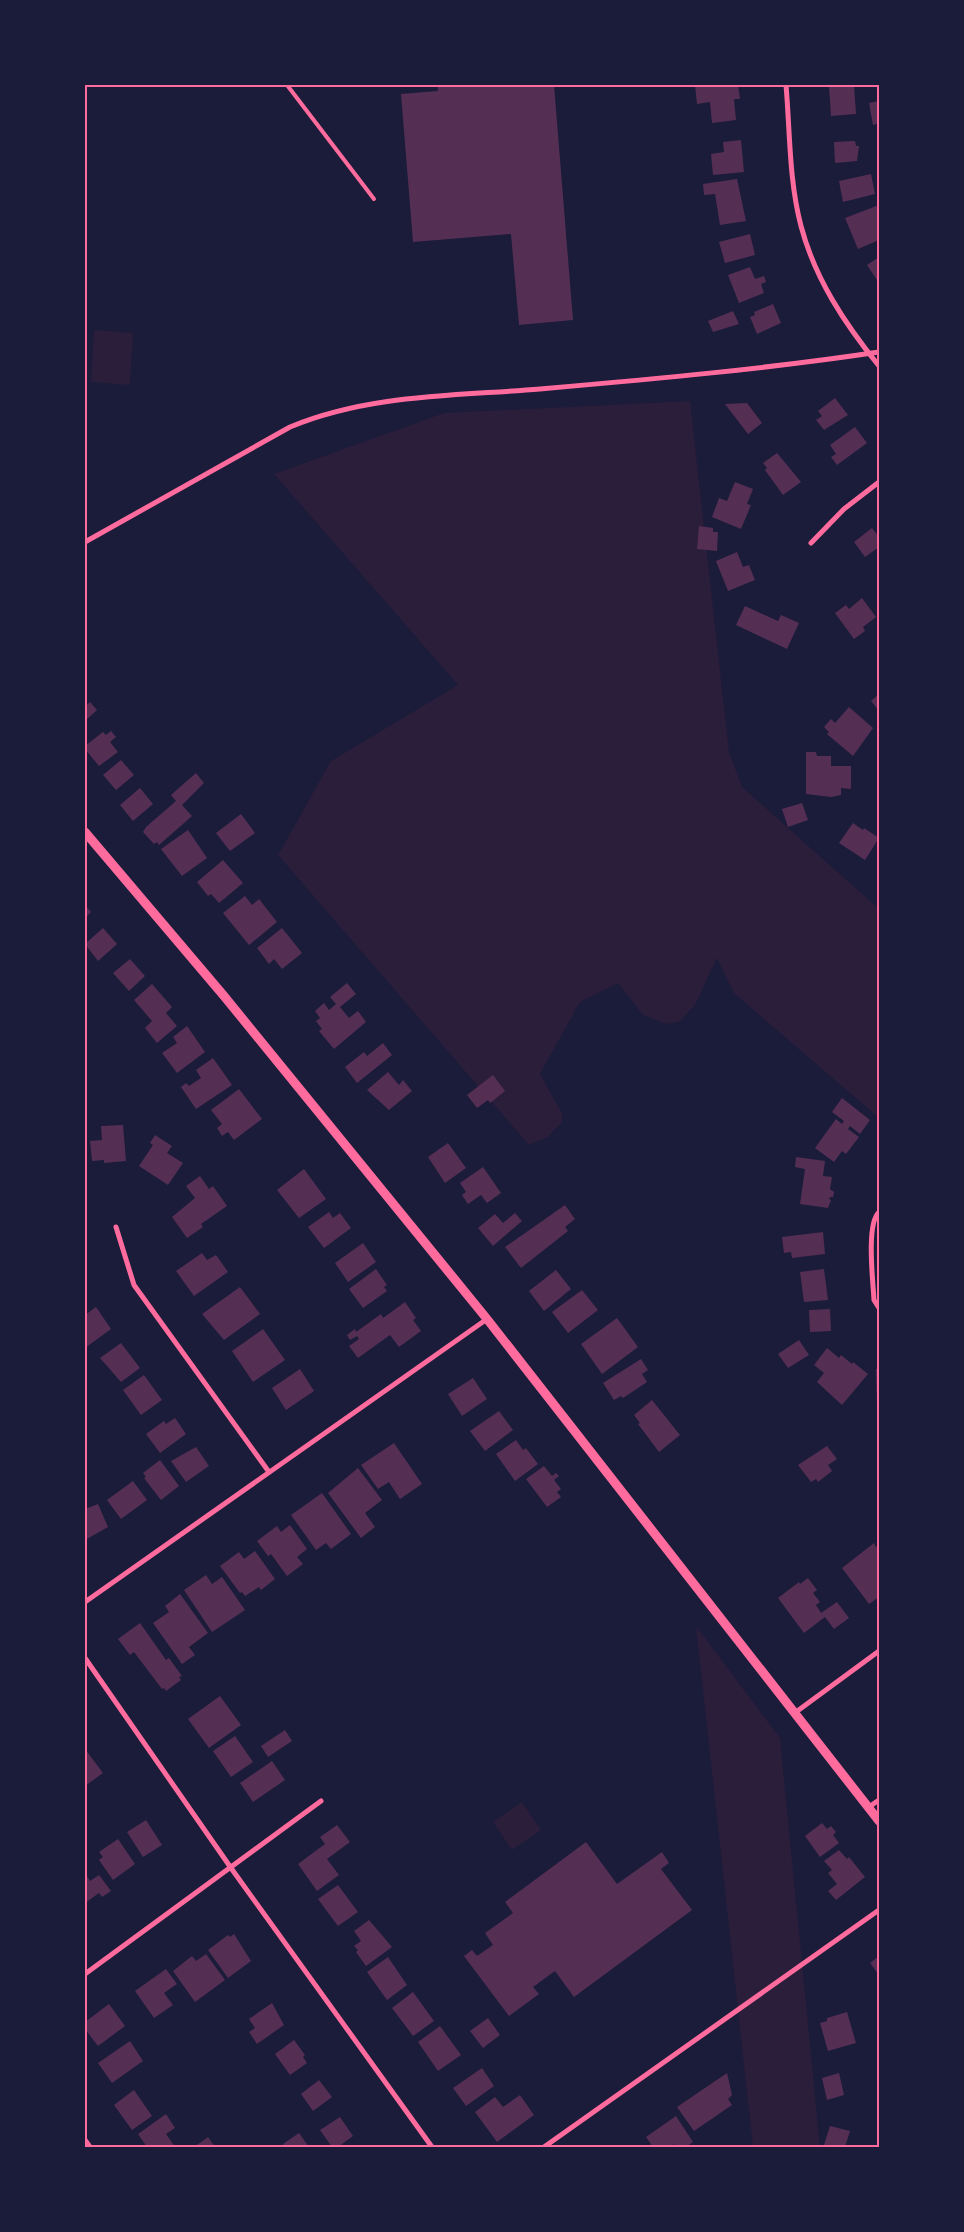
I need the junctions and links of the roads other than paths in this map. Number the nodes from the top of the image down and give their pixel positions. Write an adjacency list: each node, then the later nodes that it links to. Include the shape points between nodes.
1 (287, 85): 3 (lane)
2 (786, 85): 5 (street, via 793,178 810,256 849,327)
3 (374, 199)
4 (879, 352): 5 (street)
5 (869, 354): 6 (street); 8 (street, via 675,378 397,400 347,408 290,427)
6 (879, 366)
7 (879, 482): 9 (street, via 844,509)
8 (85, 542)
9 (811, 543)
10 (85, 832): 14 (street, via 224,996)
11 (879, 1212): 13 (street, via 875,1215 872,1241 874,1300)
12 (116, 1226): 15 (street, via 134,1285)
13 (879, 1308)
14 (488, 1319): 15 (street); 19 (street)
15 (269, 1472): 16 (street)
16 (85, 1602)
17 (879, 1651): 19 (street)
18 (85, 1658): 24 (street)
19 (796, 1712): 22 (street)
20 (879, 1800): 22 (street)
21 (322, 1801): 24 (street)
22 (869, 1807): 23 (street)
23 (879, 1821)
24 (231, 1868): 26 (street); 29 (street)
25 (879, 1910): 30 (street)
26 (85, 1974)
27 (85, 2140): 28 (street)
28 (90, 2147)
29 (432, 2147)
30 (544, 2147)

